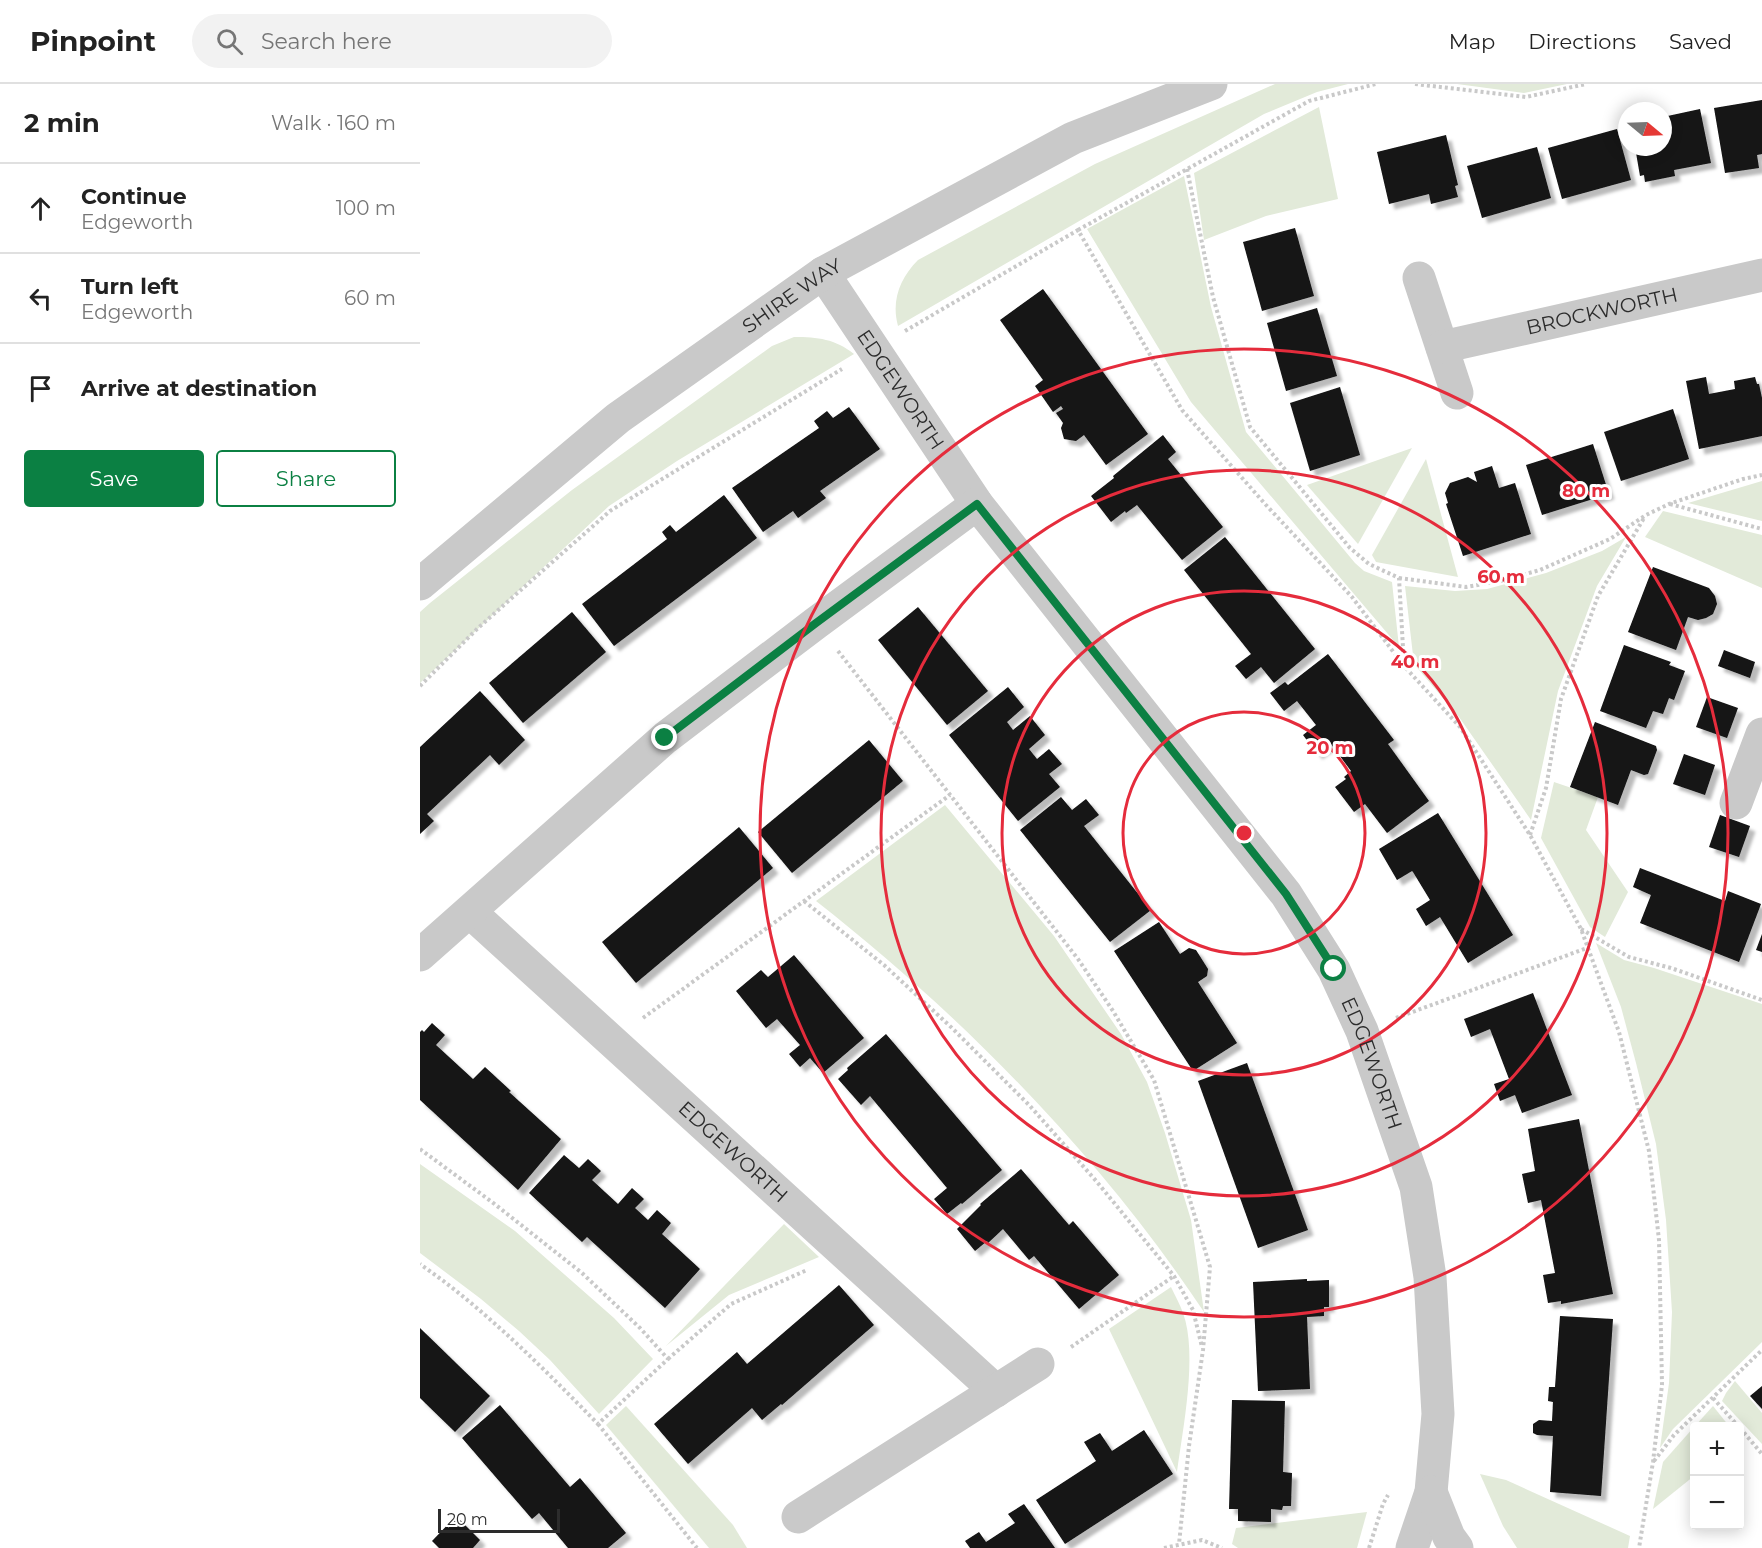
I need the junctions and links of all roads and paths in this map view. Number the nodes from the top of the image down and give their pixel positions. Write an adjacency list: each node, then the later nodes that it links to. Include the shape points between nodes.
1 (1211, 84): 7 (street, SHIRE WAY, via 1073,138)
2 (1376, 84): 5 (path, via 1309,101)
3 (1415, 84): 4 (path, via 1526,97)
4 (1586, 84)
5 (1187, 169): 6 (path); 18 (path, via 1213,297 1250,428 1350,548 1368,564)
6 (1078, 230): 11 (path); 21 (path, via 1182,410 1352,597)
7 (823, 273): 11 (street, EDGEWORTH); 19 (street, SHIRE WAY, via 618,418)
8 (1762, 275): 10 (street, BROCKWORTH)
9 (1419, 278): 10 (street)
10 (1442, 347): 12 (street)
11 (874, 349): 14 (street, EDGEWORTH); 22 (path, via 610,511 478,628)
12 (1457, 393)
13 (1762, 475): 15 (path)
14 (977, 504): 20 (street); 33 (street, EDGEWORTH, via 1286,894 1334,969)
15 (1670, 504): 16 (path); 17 (path)
16 (1646, 515): 18 (path, via 1610,539 1540,570 1500,581 1466,587); 26 (path, via 1598,596 1561,699 1546,788)
17 (1762, 529)
18 (1399, 578): 21 (path)
19 (420, 584)
20 (816, 623): 24 (path); 28 (street, via 665,738)
21 (1404, 666): 26 (path, via 1460,727)
22 (420, 686)
23 (1760, 744): 25 (street)
24 (950, 795): 27 (path); 39 (path, via 1078,959 1154,1080 1210,1267)
25 (1736, 803)
26 (1530, 835): 29 (path)
27 (804, 901): 34 (path); 38 (path, via 884,965 1030,1106)
28 (470, 912): 31 (street); 34 (street, EDGEWORTH)
29 (1581, 929): 30 (path); 32 (path, via 1629,957)
30 (1587, 948): 33 (path); 49 (path, via 1619,1032 1649,1151 1659,1240 1662,1385)
31 (420, 955)
32 (1762, 1000)
33 (1362, 1031): 50 (street, EDGEWORTH, via 1416,1187 1428,1266 1438,1414)
34 (612, 1041): 36 (street, EDGEWORTH)
35 (420, 1149): 41 (path, via 582,1273)
36 (847, 1254): 41 (path, via 731,1304); 43 (street, EDGEWORTH)
37 (420, 1264): 46 (path, via 482,1311)
38 (1174, 1276): 39 (path, via 1193,1311); 42 (path, via 1049,1362)
39 (1203, 1350): 52 (path)
40 (1762, 1350): 44 (path)
41 (668, 1359): 46 (path)
42 (1038, 1364): 43 (street)
43 (996, 1391): 51 (street)
44 (1713, 1398): 45 (path); 49 (path, via 1674,1435)
45 (1735, 1422)
46 (598, 1424): 53 (path)
47 (1744, 1433): 48 (path)
48 (1762, 1454)
49 (1653, 1462): 58 (path)
50 (1431, 1492): 56 (street, EDGEWORTH); 57 (street, EDGEWORTH)
51 (798, 1517)
52 (1179, 1544): 54 (path); 55 (path, via 1202,1540)
53 (697, 1548)
54 (1164, 1548)
55 (1222, 1548)
56 (1412, 1548)
57 (1457, 1548)
58 (1639, 1548)

